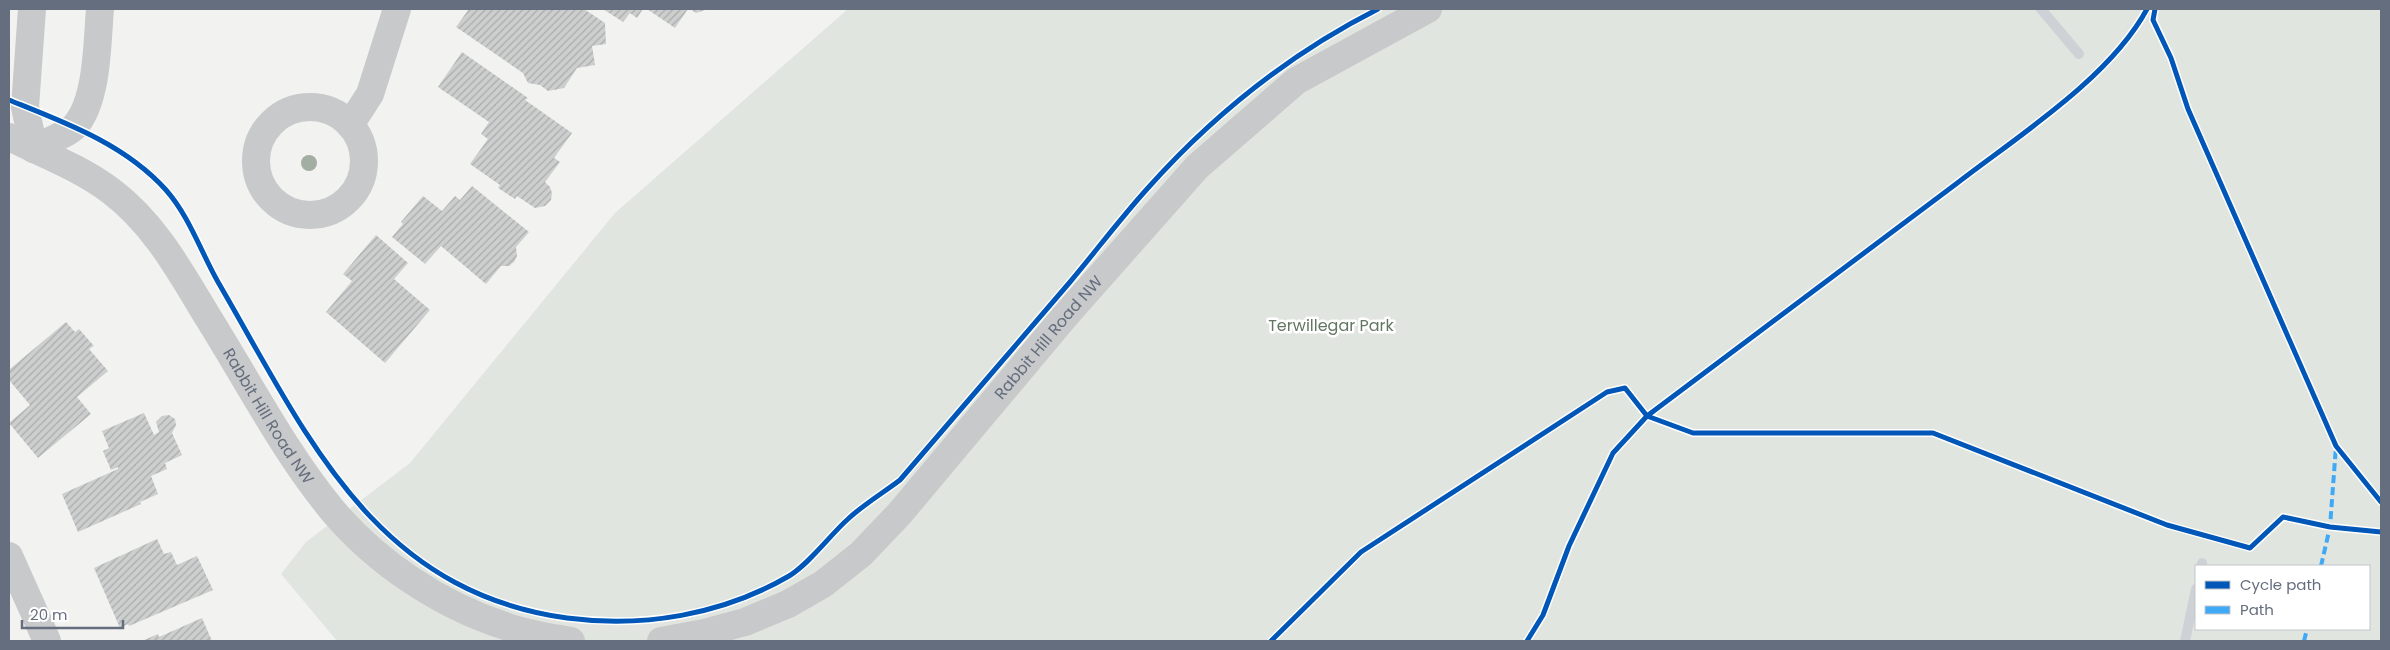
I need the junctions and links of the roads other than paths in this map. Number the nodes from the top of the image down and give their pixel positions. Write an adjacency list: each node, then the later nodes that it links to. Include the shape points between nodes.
1 (32, 9): 7 (street, via 25,107)
2 (100, 9): 7 (street, via 88,103 75,127)
3 (397, 9): 5 (street, via 370,94)
4 (1428, 9): 11 (street, Rabbit Hill Road NW, via 1296,81 1197,167 900,513 861,554 823,584 788,604 704,634)
5 (350, 124)
6 (9, 138): 7 (street, Rabbit Hill Road NW)
7 (34, 149): 10 (street, Rabbit Hill Road NW, via 111,191 161,241 296,459 334,512 359,538 407,576 450,603 506,627)
8 (9, 556): 9 (street)
9 (47, 641)
10 (571, 641)
11 (661, 641)

